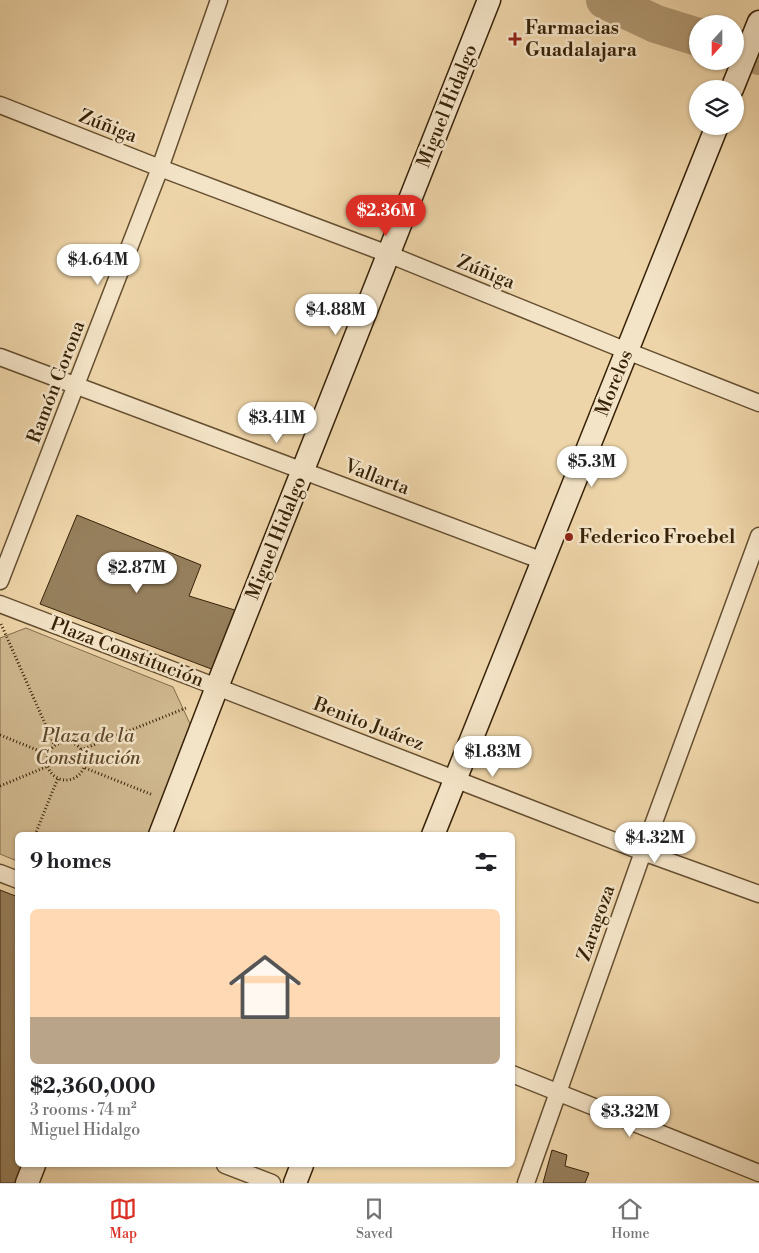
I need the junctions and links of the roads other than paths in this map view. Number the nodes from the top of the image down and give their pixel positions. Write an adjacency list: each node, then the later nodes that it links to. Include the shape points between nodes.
1 (219, 0): 7 (street, Ramón Corona)
2 (489, 0): 8 (street, Miguel Hidalgo)
3 (759, 22): 4 (street)
4 (736, 80)
5 (0, 106): 7 (street, Zúñiga)
6 (713, 135): 9 (street, Morelos)
7 (160, 168): 8 (street, Zúñiga); 11 (street, Ramón Corona)
8 (388, 254): 9 (street, Zúñiga); 13 (street, Miguel Hidalgo)
9 (627, 351): 12 (street, Zúñiga); 15 (street, Morelos)
10 (0, 357): 11 (street, Vallarta)
11 (76, 386): 13 (street, Vallarta); 16 (street, Ramón Corona)
12 (759, 404)
13 (303, 471): 15 (street, Vallarta); 18 (street, Miguel Hidalgo)
14 (759, 536): 22 (street, Zaragoza)
15 (543, 561): 19 (street, Morelos)
16 (0, 581)
17 (3, 605): 18 (street, Plaza Constitución)
18 (210, 684): 19 (street, Benito Juárez); 20 (street, Plaza Constitución)
19 (455, 780): 21 (street, Morelos); 22 (street, Benito Juárez)
20 (161, 832)
21 (434, 832)
22 (643, 852): 25 (street, Benito Juárez); 27 (street, Zaragoza)
23 (0, 874): 24 (street)
24 (15, 879)
25 (759, 894)
26 (515, 1075): 27 (street)
27 (558, 1092): 31 (street); 35 (street, Zaragoza)
28 (33, 1167): 32 (street)
29 (230, 1167): 33 (street)
30 (301, 1167): 34 (street)
31 (759, 1173)
32 (27, 1183)
33 (272, 1183)
34 (295, 1183)
35 (526, 1183)

